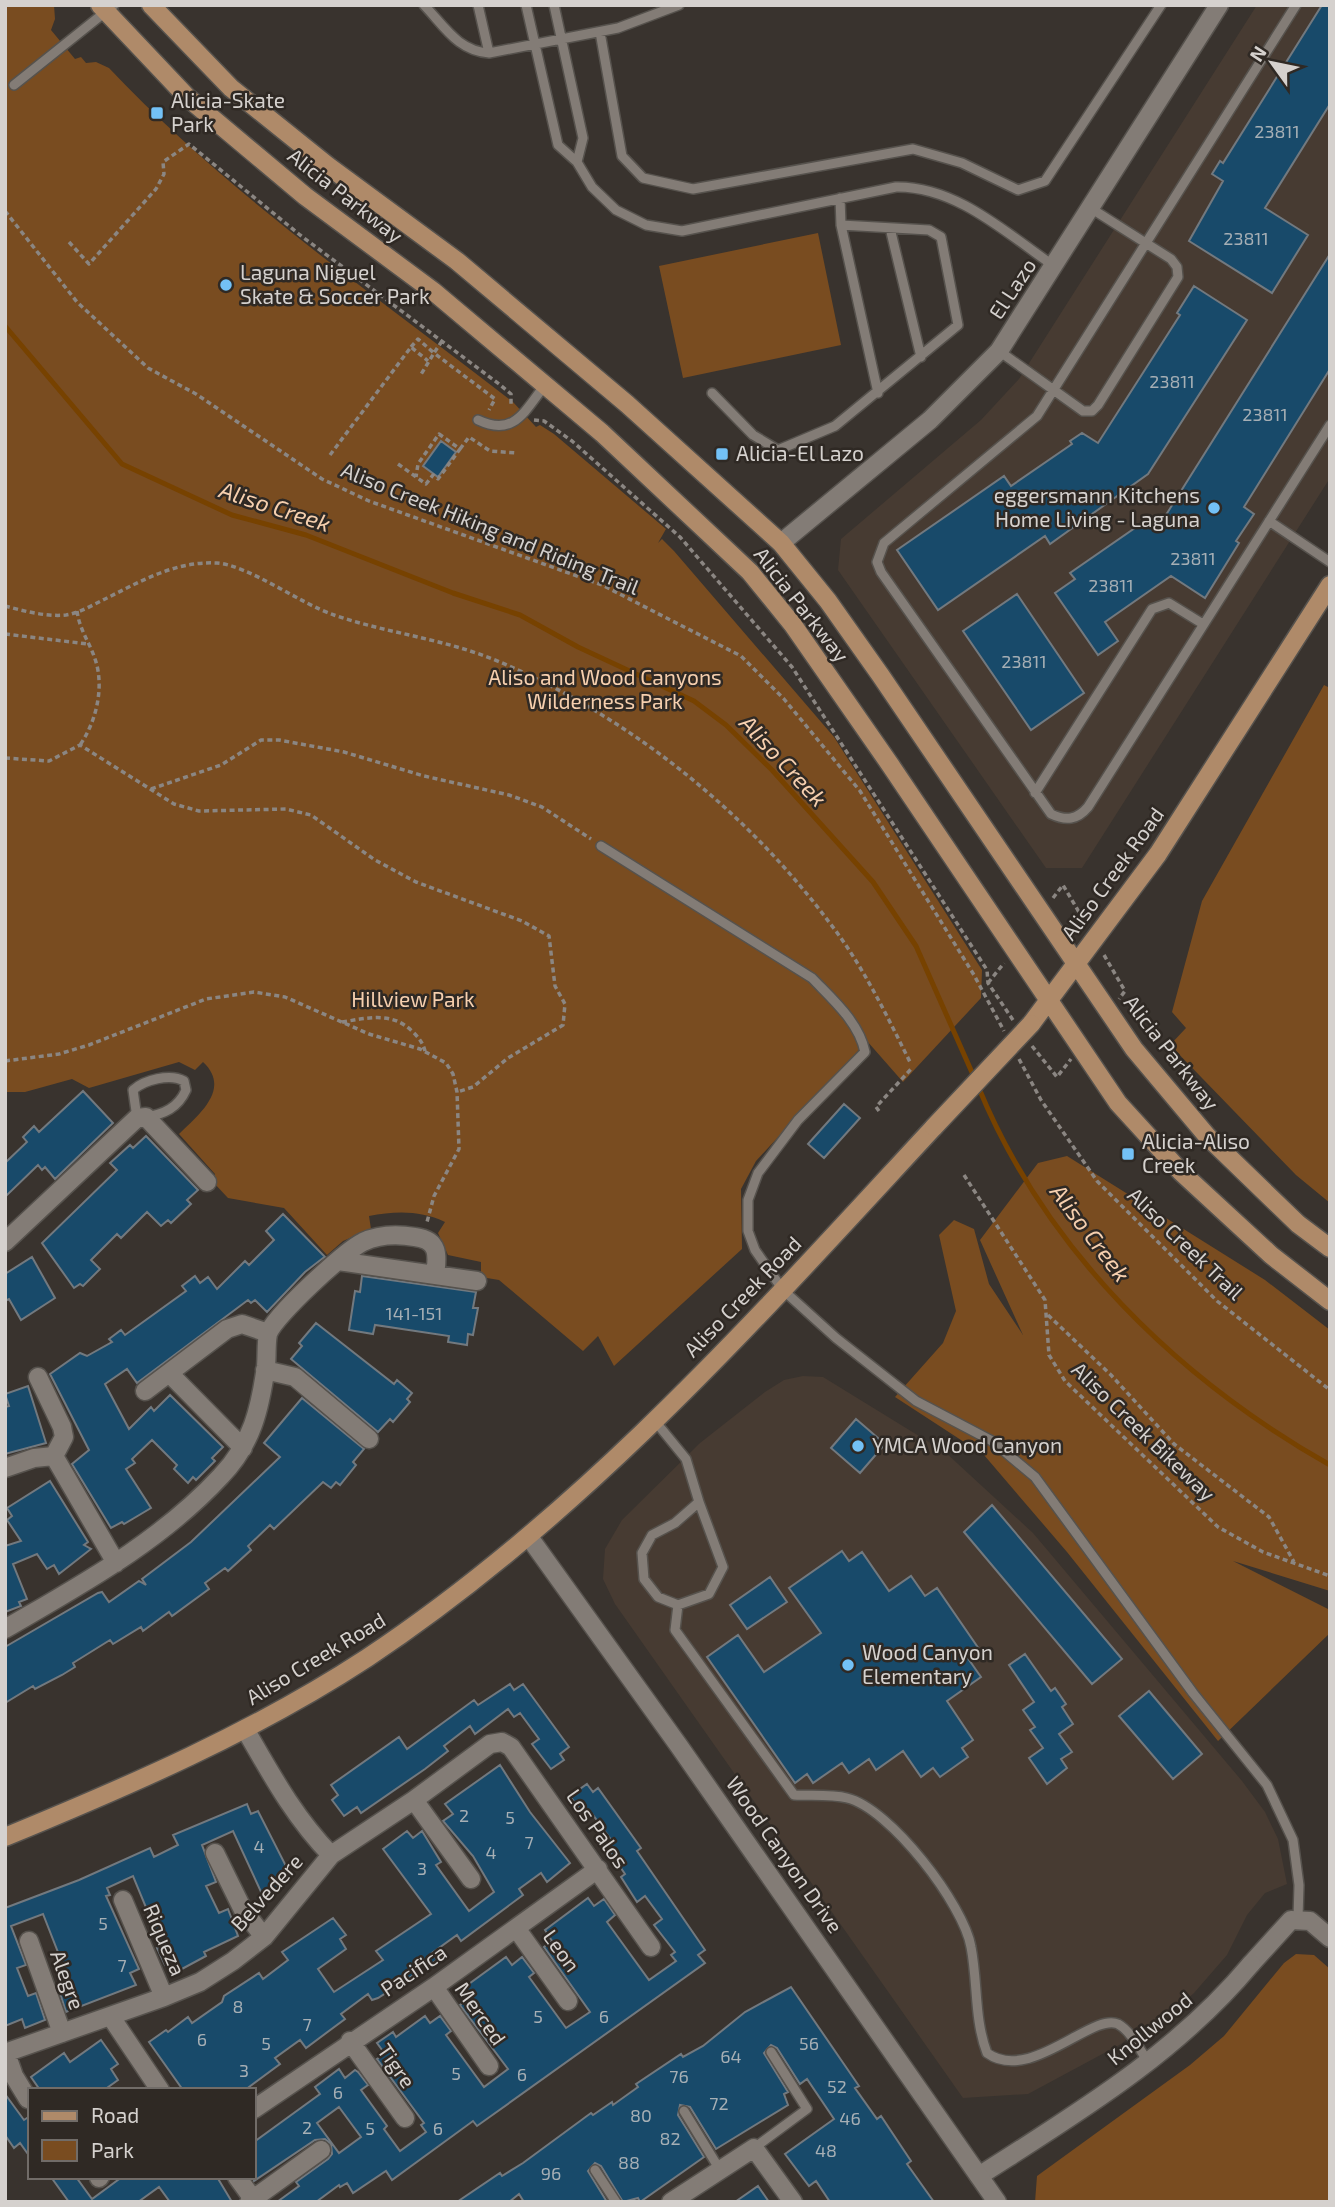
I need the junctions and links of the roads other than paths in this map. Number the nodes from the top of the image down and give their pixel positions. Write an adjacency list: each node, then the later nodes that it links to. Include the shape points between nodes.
1 (151, 5): 34 (main road, Alicia Parkway, via 232,88 457,261 627,404)
2 (424, 5): 12 (lane)
3 (432, 5): 12 (lane)
4 (478, 5): 16 (lane)
5 (526, 5): 15 (lane)
6 (554, 5): 14 (lane)
7 (679, 5): 13 (lane)
8 (1161, 5): 13 (lane, via 1045,181 1018,190 962,163 914,149 693,190 643,178 622,156)
9 (1219, 5): 20 (street, El Lazo)
10 (1296, 5): 23 (lane)
11 (106, 8): 17 (lane); 27 (main road, Alicia Parkway, via 187,97 305,196 433,291)
12 (434, 16): 16 (lane, via 472,52)
13 (600, 32): 14 (lane)
14 (562, 41): 15 (lane); 18 (lane, via 583,138)
15 (535, 45): 16 (lane); 18 (lane, via 558,145)
16 (489, 53)
17 (14, 85)
18 (577, 162): 19 (lane, via 592,187 616,210 646,225 682,231)
19 (839, 198): 21 (lane); 24 (lane, via 896,187 936,191)
20 (1091, 209): 23 (lane); 24 (street, El Lazo)
21 (841, 225): 22 (lane); 30 (lane)
22 (890, 228): 26 (lane); 26 (lane, via 929,230 941,237 958,325)
23 (1146, 243): 28 (lane); 28 (lane, via 1171,260 1178,277 1092,411 1083,411)
24 (1055, 267): 25 (street, El Lazo)
25 (999, 351): 28 (lane); 34 (street, El Lazo, via 930,420)
26 (921, 357): 30 (lane)
27 (545, 386): 31 (lane, via 506,426 495,428); 41 (main road, Alicia Parkway, via 602,433 759,582 891,766)
28 (1053, 392): 38 (lane, via 1037,416 884,543 877,562)
29 (712, 393): 30 (lane, via 753,435 778,450 835,426)
30 (878, 393)
31 (478, 420)
32 (1330, 425): 33 (lane)
33 (1269, 521): 35 (lane); 37 (lane)
34 (781, 543): 40 (main road, Alicia Parkway, via 881,676)
35 (1330, 562)
36 (1330, 585): 40 (main road, Aliso Creek Road, via 1158,854)
37 (1203, 624): 38 (lane, via 1169,603 1152,609); 38 (lane, via 1080,815 1071,819 1051,814)
38 (1035, 793)
39 (601, 846): 49 (lane, via 812,978 862,1039 865,1052 769,1156 748,1200 748,1231 754,1248)
40 (1076, 964): 41 (main road, Aliso Creek Road); 45 (main road, Alicia Parkway, via 1135,1049 1208,1136 1298,1224)
41 (1048, 1003): 49 (main road, Aliso Creek Road, bridge); 50 (main road, Alicia Parkway, via 1118,1103 1181,1172 1271,1255)
42 (142, 1117): 42 (lane, via 163,1114 174,1106 186,1090 184,1081 170,1077 139,1084 133,1090); 43 (street); 44 (street)
43 (207, 1182)
44 (5, 1241)
45 (1330, 1248)
46 (338, 1261): 47 (street); 47 (street, via 362,1243 397,1234 432,1242 438,1255); 51 (street)
47 (435, 1275): 48 (street)
48 (477, 1281)
49 (783, 1290): 56 (main road, Aliso Creek Road); 75 (lane, via 916,1401 992,1441 1035,1477 1193,1693 1267,1785 1293,1840)
50 (1330, 1301)
51 (268, 1333): 52 (street); 53 (street, via 242,1324 227,1329)
52 (265, 1370): 57 (street, via 295,1377); 58 (street, via 260,1407)
53 (169, 1373): 55 (street); 58 (street)
54 (38, 1377): 59 (street, via 62,1427 64,1437)
55 (145, 1391)
56 (655, 1421): 61 (lane, via 686,1459); 62 (main road, Aliso Creek Road)
57 (369, 1438)
58 (243, 1448): 63 (street, via 223,1475 174,1522)
59 (54, 1456): 60 (street); 63 (street)
60 (5, 1468)
61 (699, 1502): 64 (lane, via 723,1567 709,1594); 64 (lane, via 652,1535 642,1553 644,1579 658,1597)
62 (529, 1537): 66 (main road, Aliso Creek Road, via 365,1659); 100 (street, Wood Canyon Drive)
63 (116, 1563): 65 (street)
64 (678, 1605): 89 (lane, via 675,1630 793,1796 848,1798 869,1808 900,1831 960,1915 971,1945 979,2034 987,2053 1004,2060 1026,2059 1060,2047 1104,2022 1127,2031)
65 (5, 1629)
66 (245, 1728): 69 (main road, Aliso Creek Road, via 140,1781); 71 (street, via 292,1810)
67 (502, 1742): 68 (street, Belvedere, via 490,1744); 72 (street, Los Palos, via 511,1747)
68 (414, 1800): 71 (street, Belvedere); 73 (street)
69 (5, 1837)
70 (215, 1853): 77 (street, via 243,1910)
71 (331, 1855): 77 (street, Belvedere)
72 (598, 1869): 76 (street, Pacifica); 80 (street, Los Palos)
73 (471, 1879)
74 (123, 1900): 82 (street, Riqueza)
75 (1298, 1918): 78 (street, via 1310,1921); 89 (street, Knollwood, via 1281,1928 1188,2032)
76 (516, 1928): 81 (street, Pacifica); 83 (street, Leon)
77 (264, 1937): 82 (street, Belvedere, via 200,1982)
78 (1330, 1938)
79 (29, 1941): 85 (street, Alegre)
80 (651, 1947)
81 (434, 1987): 86 (street, Pacifica); 90 (street, Merced)
82 (164, 1997): 84 (street, Belvedere)
83 (568, 2001)
84 (111, 2017): 85 (street, Belvedere); 91 (street)
85 (62, 2033): 88 (street, Belvedere)
86 (350, 2040): 93 (street, Pacifica); 95 (street, Tigre)
87 (771, 2052): 96 (lane, via 807,2109)
88 (6, 2053): 92 (street)
89 (1149, 2064): 100 (street, Knollwood)
90 (489, 2066)
91 (159, 2088)
92 (28, 2099)
93 (256, 2108)
94 (684, 2111): 99 (lane)
95 (405, 2118)
96 (754, 2148): 99 (street); 105 (street)
97 (321, 2150): 102 (street)
98 (594, 2170): 103 (lane)
99 (720, 2170): 104 (street)
100 (979, 2176): 106 (street, Wood Canyon Drive)
101 (238, 2179): 102 (street)
102 (251, 2200)
103 (616, 2202)
104 (671, 2202)
105 (793, 2202)
106 (997, 2202)

